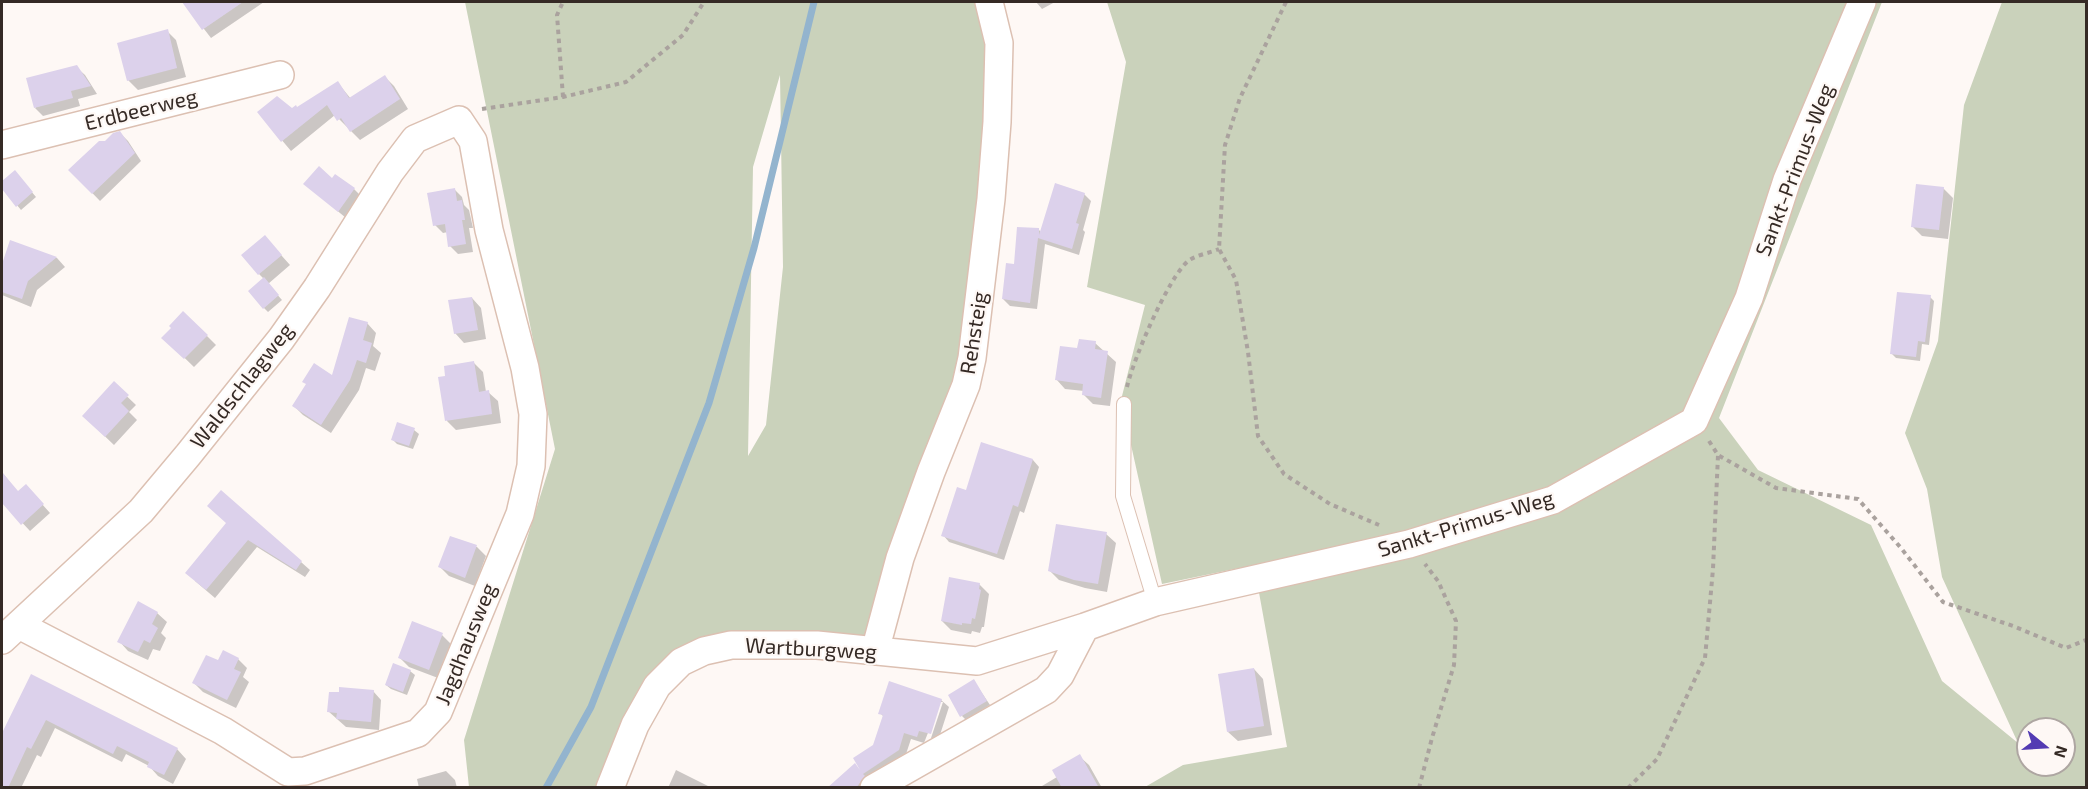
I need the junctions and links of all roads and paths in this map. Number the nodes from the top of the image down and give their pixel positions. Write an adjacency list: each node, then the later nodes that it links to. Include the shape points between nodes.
1 (563, 2): 7 (path, via 557,15)
2 (705, 2): 7 (path, via 683,35 626,81)
3 (988, 2): 19 (street, Rehsteig, via 999,43 997,122 972,358 966,385 900,558)
4 (1286, 2): 10 (path, via 1239,98 1225,145)
5 (1862, 2): 12 (street, Sankt-Primus-Weg, via 1786,180 1749,298)
6 (280, 75): 9 (street, Erdbeerweg)
7 (563, 97): 8 (path, via 482,109)
8 (459, 120): 17 (street, Waldschlagweg, via 415,139 281,339 188,455 141,511); 17 (street, Jagdhausweg, via 473,141 489,230 533,414 531,466 520,514 438,712 418,733 305,771 288,772 223,731)
9 (2, 145)
10 (1218, 249): 11 (path, via 1189,261 1168,289 1129,379); 14 (path, via 1236,280 1258,436 1284,474 1330,504 1380,525)
11 (1124, 405): 15 (lane, via 1124,496)
12 (1694, 421): 13 (path); 14 (street, Sankt-Primus-Weg, via 1553,500)
13 (1718, 455): 18 (path, via 1776,488 1858,499 1942,603 2066,648); 23 (path, via 1705,658 1657,759)
14 (1409, 544): 15 (street, Sankt-Primus-Weg); 22 (path, via 1438,581 1456,621 1454,666)
15 (1155, 602): 16 (street, Sankt-Primus-Weg)
16 (1085, 627): 19 (street, Wartburgweg, via 977,661); 21 (street, via 1060,675 1046,690)
17 (10, 632)
18 (2086, 640)
19 (875, 651): 20 (street, Wartburgweg, via 817,645 731,645 704,651 681,662 657,686 635,725)
20 (610, 788)
21 (874, 788)
22 (1419, 788)
23 (1628, 788)

